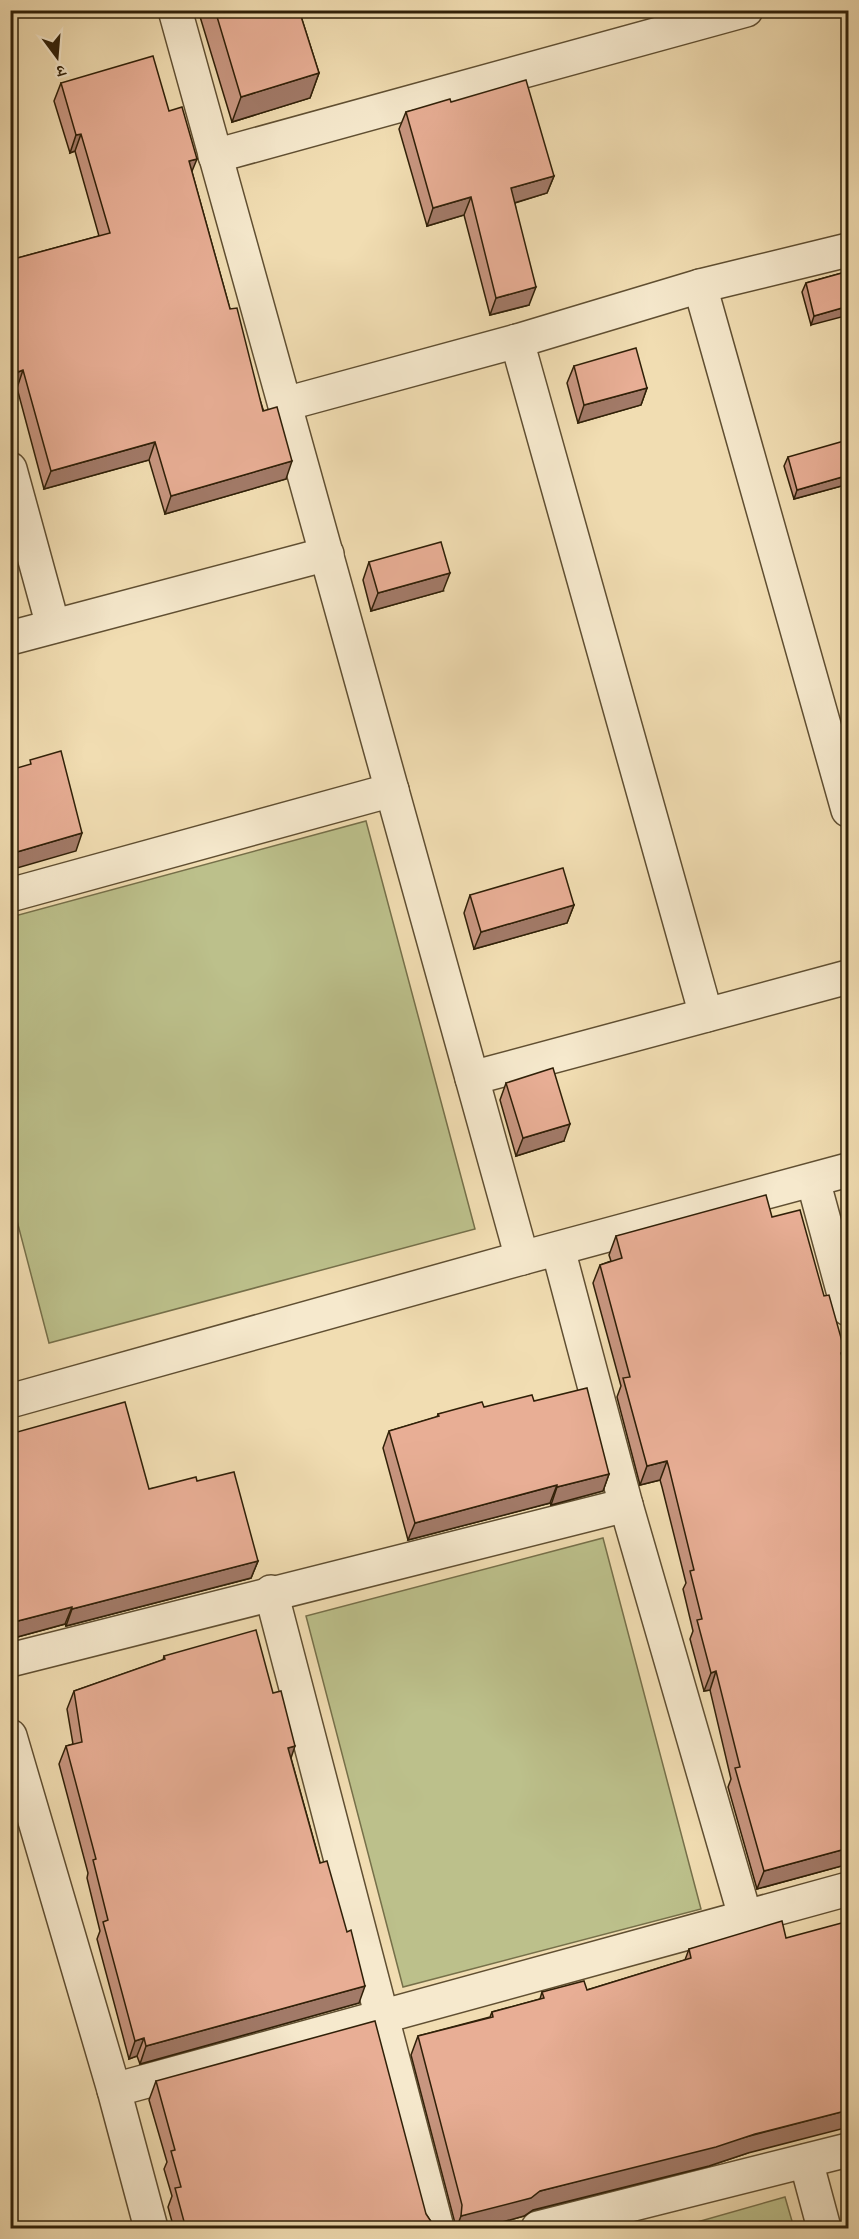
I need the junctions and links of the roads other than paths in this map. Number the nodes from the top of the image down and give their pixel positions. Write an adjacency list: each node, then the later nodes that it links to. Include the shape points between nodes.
1 (175, 10): 3 (street)
2 (746, 10): 3 (street)
3 (215, 156): 7 (street)
4 (849, 250): 5 (street)
5 (700, 286): 6 (street); 13 (street)
6 (517, 341): 7 (street); 16 (street)
7 (285, 404): 9 (street)
8 (10, 469): 10 (street)
9 (327, 554): 10 (street); 12 (street)
10 (54, 626): 11 (street)
11 (10, 638)
12 (392, 790): 14 (street); 17 (street)
13 (849, 810)
14 (10, 895)
15 (849, 977): 16 (street)
16 (706, 1016): 17 (street)
17 (472, 1078): 21 (street)
18 (849, 1170): 19 (street)
19 (813, 1180): 20 (street); 22 (street)
20 (558, 1249): 21 (street); 24 (street)
21 (522, 1258): 23 (street)
22 (849, 1309)
23 (10, 1401)
24 (626, 1505): 25 (street); 29 (street)
25 (271, 1593): 26 (street); 30 (street)
26 (10, 1660)
27 (10, 1736): 31 (street)
28 (849, 1889): 29 (street)
29 (745, 1916): 30 (street)
30 (382, 2018): 31 (street); 35 (street)
31 (114, 2090): 34 (street)
32 (849, 2150): 33 (street)
33 (806, 2160): 36 (street); 37 (street)
34 (150, 2229)
35 (437, 2229)
36 (538, 2229)
37 (824, 2229)

